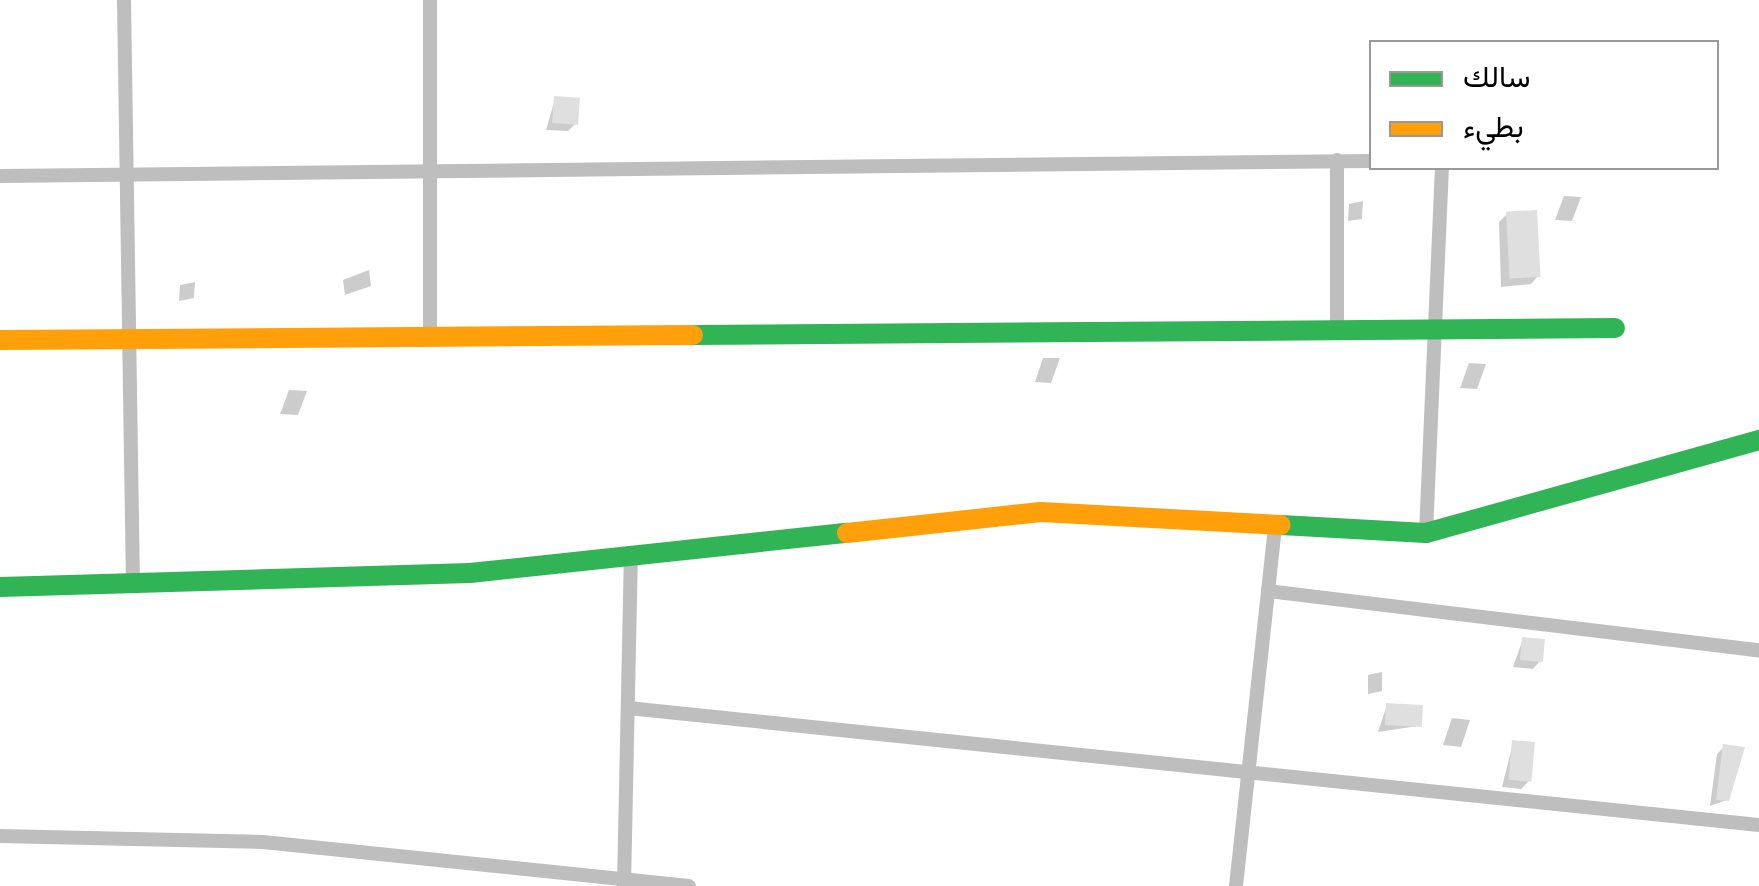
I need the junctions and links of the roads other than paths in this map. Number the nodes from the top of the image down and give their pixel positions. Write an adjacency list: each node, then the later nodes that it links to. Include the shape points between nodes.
1 (124, 0): 7 (street)
2 (430, 0): 6 (street)
3 (1337, 160): 4 (street); 6 (street); 12 (street)
4 (1369, 161)
5 (1442, 170): 10 (street)
6 (430, 171): 7 (street); 11 (street)
7 (126, 175): 8 (street); 13 (street)
8 (0, 176)
9 (1615, 328): 10 (street)
10 (1441, 330): 12 (street); 17 (street)
11 (430, 332): 12 (street); 13 (street)
12 (1338, 332)
13 (128, 338): 14 (street); 19 (street)
14 (0, 340)
15 (1759, 440): 17 (street)
16 (1274, 526): 17 (street); 18 (street, via 1041,512); 21 (street)
17 (1426, 533)
18 (631, 556): 19 (street, via 470,574); 23 (street)
19 (132, 586): 20 (street)
20 (0, 587)
21 (1268, 591): 22 (street); 24 (street)
22 (1759, 650)
23 (628, 708): 24 (street); 27 (street)
24 (1248, 773): 25 (street); 29 (street)
25 (1759, 824)
26 (0, 836): 27 (street, via 247,841)
27 (624, 883): 28 (street)
28 (689, 886)
29 (1236, 886)

